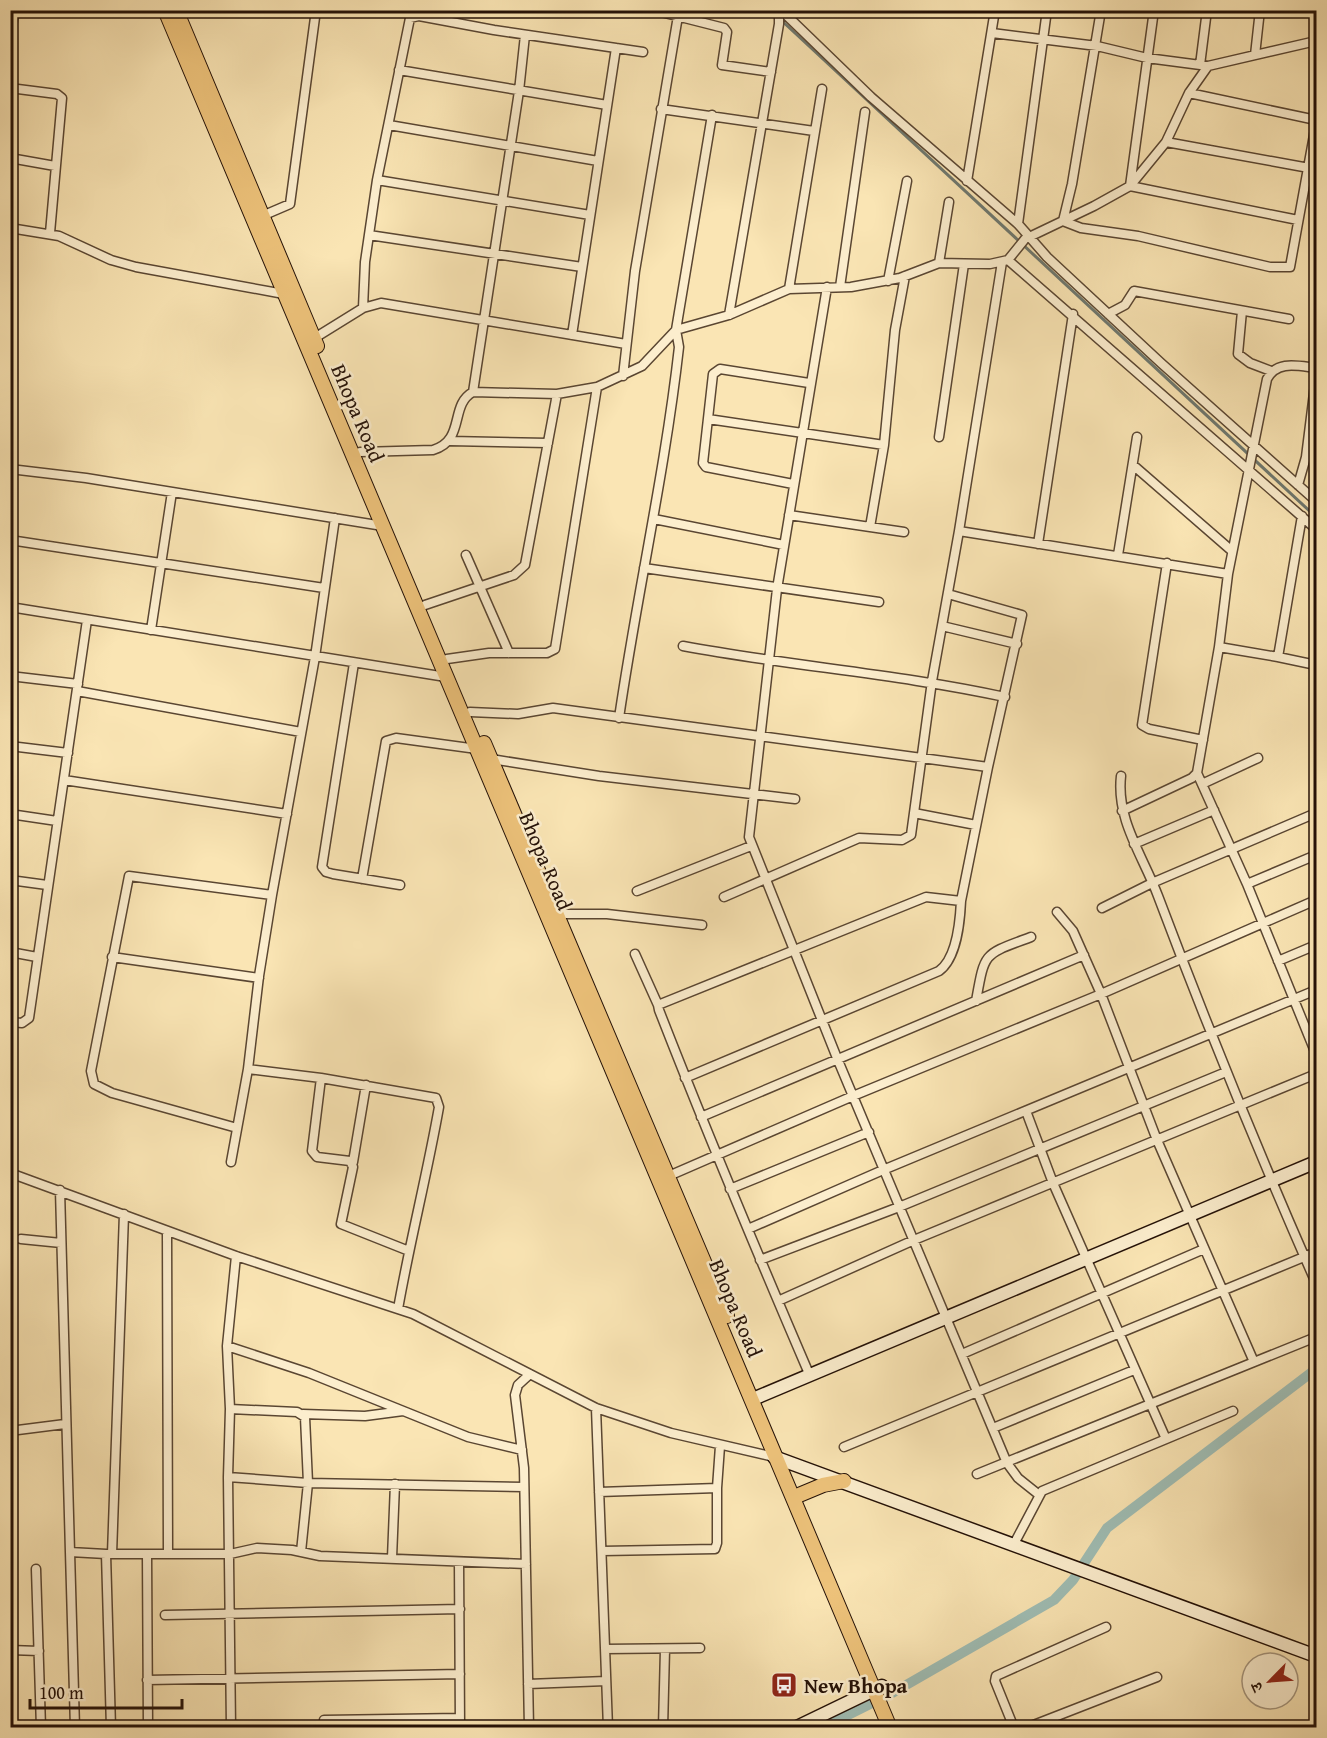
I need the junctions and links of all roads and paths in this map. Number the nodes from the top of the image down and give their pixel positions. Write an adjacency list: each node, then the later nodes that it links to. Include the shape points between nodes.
1 (14, 10): 19 (street)
2 (165, 10): 70 (main road, Bhopa Road)
3 (176, 10): 52 (main road, Bhopa Road)
4 (316, 10): 52 (street, via 290,204)
5 (653, 10): 12 (street)
6 (994, 10): 14 (street)
7 (1047, 10): 16 (street)
8 (1101, 10): 18 (street)
9 (1154, 10): 23 (street)
10 (1207, 10): 24 (street)
11 (1260, 10): 22 (street)
12 (678, 14): 26 (street, via 726,30 723,65); 32 (street)
13 (779, 15): 26 (street); 46 (street)
14 (992, 33): 16 (street); 46 (street)
15 (525, 35): 20 (street); 25 (street, via 414,17 408,22); 29 (street)
16 (1043, 40): 18 (street); 55 (street)
17 (1317, 41): 22 (street)
18 (1097, 46): 23 (street); 54 (street)
19 (10, 47)
20 (616, 48): 21 (street); 31 (street)
21 (643, 52)
22 (1255, 55): 24 (street)
23 (1147, 58): 24 (street); 48 (street)
24 (1204, 65): 30 (street)
25 (399, 70): 29 (street); 37 (street)
26 (771, 72): 36 (street)
27 (10, 88): 43 (street, via 62,98)
28 (822, 89): 38 (street)
29 (519, 91): 31 (street); 40 (street)
30 (1189, 93): 35 (street); 39 (street)
31 (607, 105): 42 (street)
32 (661, 109): 34 (street); 81 (street)
33 (865, 112): 68 (street)
34 (712, 115): 36 (street); 78 (street)
35 (1317, 122): 44 (street)
36 (763, 123): 38 (street); 75 (street)
37 (390, 125): 40 (street); 45 (street)
38 (814, 131): 69 (street)
39 (1166, 142): 44 (street); 48 (street)
40 (511, 147): 42 (street); 49 (street)
41 (10, 158): 43 (street)
42 (598, 161): 51 (street)
43 (55, 166): 57 (street)
44 (1309, 168): 53 (street)
45 (377, 180): 49 (street); 58 (street)
46 (967, 181): 55 (street)
47 (907, 182): 66 (street)
48 (1130, 186): 53 (street); 54 (street)
49 (501, 202): 51 (street); 60 (street)
50 (949, 202): 62 (street)
51 (590, 215): 64 (street)
52 (262, 216): 80 (main road, Bhopa Road)
53 (1299, 220): 54 (street, via 1293,262 1288,268 1081,228)
54 (1063, 221): 59 (street)
55 (1018, 224): 59 (street)
56 (10, 228): 57 (street)
57 (50, 233): 70 (street, via 128,265)
58 (369, 235): 60 (street); 71 (street)
59 (1027, 238): 61 (street); 74 (street)
60 (493, 255): 64 (street); 76 (street)
61 (1005, 261): 63 (street); 73 (street); 116 (street)
62 (939, 263): 63 (street); 65 (street)
63 (964, 264): 93 (street)
64 (582, 267): 79 (street)
65 (905, 276): 66 (street); 97 (street, via 895,330)
66 (888, 281): 68 (street)
67 (827, 287): 68 (street); 69 (street); 86 (street)
68 (840, 287)
69 (789, 289): 75 (street)
70 (284, 294): 99 (main road, Bhopa Road)
71 (363, 308): 76 (street, via 381,303); 80 (street)
72 (1242, 311): 74 (street, via 1134,291 1125,305); 77 (street); 83 (street, via 1238,354)
73 (1073, 314): 103 (street); 119 (street)
74 (1108, 314): 98 (street)
75 (729, 315): 78 (street)
76 (483, 319): 79 (street); 88 (street)
77 (1289, 319)
78 (676, 330): 84 (street, via 651,359); 112 (street, via 679,347)
79 (572, 335): 81 (street)
80 (314, 339): 99 (main road, Bhopa Road)
81 (626, 344): 84 (street)
82 (1317, 368): 83 (street, via 1286,366)
83 (1271, 371): 98 (street, via 1266,379)
84 (623, 376): 87 (street)
85 (1317, 377): 90 (street)
86 (809, 383): 91 (street, via 717,369 713,374); 92 (street)
87 (597, 387): 89 (street); 141 (street, via 555,649 547,653)
88 (473, 392): 89 (street); 95 (street, via 464,400)
89 (557, 394): 96 (street)
90 (1315, 413): 100 (street)
91 (708, 419): 92 (street); 105 (street, via 701,458 706,467)
92 (801, 434): 97 (street); 105 (street)
93 (939, 437)
94 (1137, 437): 102 (street)
95 (450, 441): 96 (street); 99 (street, via 433,450)
96 (548, 444): 128 (street, via 525,566 514,575)
97 (884, 445): 114 (street)
98 (1253, 451): 103 (street); 106 (street)
99 (356, 453): 113 (main road, Bhopa Road); 133 (main road, Bhopa Road)
100 (1306, 457): 101 (street); 106 (street)
101 (1317, 458)
102 (1132, 465): 121 (street); 123 (street)
103 (1247, 467): 110 (street); 121 (street)
104 (10, 469): 107 (street)
105 (794, 484): 109 (street)
106 (1298, 485): 108 (street)
107 (172, 492): 111 (street); 124 (street)
108 (1317, 501)
109 (789, 515): 114 (street); 120 (street)
110 (1302, 516): 115 (street); 143 (street)
111 (335, 518): 113 (street); 129 (street)
112 (654, 519): 120 (street); 126 (street)
113 (383, 526): 149 (main road, Bhopa Road)
114 (870, 526): 117 (street)
115 (1317, 529)
116 (959, 531): 119 (street); 131 (street)
117 (904, 532)
118 (10, 540): 124 (street)
119 (1038, 544): 123 (street)
120 (784, 545): 130 (street)
121 (1232, 550): 127 (street)
122 (466, 555): 128 (street)
123 (1118, 555): 125 (street)
124 (162, 562): 129 (street); 137 (street)
125 (1167, 563): 127 (street); 157 (street, via 1142,724 1149,729)
126 (644, 568): 130 (street); 154 (street)
127 (1227, 574): 140 (street)
128 (480, 587): 133 (street); 141 (street)
129 (324, 588): 142 (street)
130 (777, 589): 132 (street); 145 (street)
131 (948, 594): 136 (street); 138 (street, via 1018,612 1023,619)
132 (879, 602)
133 (425, 605): 144 (main road, Bhopa Road)
134 (10, 607): 135 (street)
135 (87, 620): 137 (street); 151 (street)
136 (942, 626): 138 (street); 150 (street)
137 (151, 630): 142 (street)
138 (1017, 644): 152 (street)
139 (683, 646): 145 (street)
140 (1219, 647): 143 (street); 157 (street)
141 (509, 653): 144 (street, via 465,654)
142 (315, 657): 146 (street); 155 (street)
143 (1278, 657): 147 (street)
144 (447, 659): 153 (main road, Bhopa Road)
145 (768, 661): 150 (street); 156 (street)
146 (354, 663): 149 (street); 183 (street, via 322,867 333,874)
147 (1317, 664)
148 (10, 676): 151 (street)
149 (446, 677): 159 (main road, Bhopa Road)
150 (932, 681): 152 (street); 161 (street)
151 (77, 688): 155 (street); 160 (street)
152 (1005, 697): 164 (street)
153 (470, 712): 154 (street, via 518,714 553,708); 163 (main road, Bhopa Road)
154 (620, 718): 156 (street)
155 (301, 732): 176 (street)
156 (759, 737): 161 (street); 169 (street)
157 (1203, 740): 165 (street)
158 (10, 746): 160 (street)
159 (477, 749): 183 (street, via 396,738 386,741); 245 (main road, Bhopa Road)
160 (68, 753): 167 (street)
161 (920, 756): 164 (street); 173 (street)
162 (1258, 758): 168 (street)
163 (491, 759): 169 (street); 197 (main road, Bhopa Road)
164 (988, 767): 178 (street)
165 (1197, 772): 168 (street); 172 (street, via 1192,778)
166 (1120, 776): 172 (street)
167 (64, 780): 176 (street); 177 (street)
168 (1202, 784): 171 (street)
169 (752, 795): 170 (street); 180 (street)
170 (795, 799)
171 (1214, 810): 179 (street); 181 (street)
172 (1122, 811): 179 (street)
173 (914, 813): 178 (street); 185 (street, via 911,835 906,840 859,838)
174 (1317, 813): 181 (street)
175 (10, 814): 177 (street)
176 (287, 814): 191 (street)
177 (57, 821): 188 (street)
178 (976, 825): 194 (street)
179 (1134, 844): 186 (street)
180 (750, 846): 185 (street); 190 (street)
181 (1231, 848): 186 (street); 187 (street)
182 (1317, 855): 187 (street)
183 (363, 879): 189 (street)
184 (10, 880): 188 (street)
185 (764, 880): 192 (street); 202 (street)
186 (1152, 883): 195 (street); 208 (street)
187 (1247, 884): 198 (street)
188 (47, 885): 206 (street)
189 (400, 885)
190 (638, 891)
191 (272, 895): 207 (street, via 129,876); 210 (street)
192 (724, 897)
193 (1317, 900): 198 (street)
194 (961, 901): 202 (street, via 926,897); 216 (street, via 946,966)
195 (1102, 908)
196 (1057, 912): 205 (street, via 1071,927)
197 (557, 914): 199 (street, via 607,914); 245 (main road, Bhopa Road)
198 (1263, 923): 208 (street); 209 (street)
199 (702, 925)
200 (1031, 936): 214 (street, via 985,958)
201 (1317, 945): 209 (street)
202 (794, 950): 215 (street); 216 (street)
203 (10, 952): 206 (street)
204 (635, 954): 215 (street)
205 (1084, 955): 212 (street); 214 (street)
206 (37, 957): 217 (street, via 29,1018 22,1023)
207 (112, 957): 210 (street); 235 (street, via 92,1071 94,1084 112,1094)
208 (1181, 958): 212 (street); 220 (street)
209 (1278, 961): 213 (street)
210 (259, 978): 224 (street)
211 (1317, 990): 213 (street)
212 (1101, 994): 223 (street); 230 (street)
213 (1294, 999): 219 (street); 220 (street)
214 (976, 1001): 222 (street)
215 (658, 1005): 228 (street)
216 (822, 1019): 222 (street); 228 (street)
217 (10, 1022)
218 (1317, 1027): 219 (street)
219 (1307, 1031): 221 (street)
220 (1210, 1032): 223 (street); 225 (street)
221 (1317, 1054)
222 (837, 1058): 230 (street); 234 (street)
223 (1130, 1067): 232 (street); 233 (street)
224 (249, 1069): 227 (street); 235 (street)
225 (1227, 1072): 231 (street); 232 (street)
226 (1317, 1074): 231 (street)
227 (321, 1078): 229 (street); 241 (street, via 312,1151 317,1157)
228 (685, 1078): 234 (street)
229 (366, 1085): 241 (street); 259 (street, via 438,1101 423,1197)
230 (853, 1096): 236 (street); 239 (street)
231 (1240, 1104): 237 (street); 246 (street)
232 (1143, 1105): 237 (street); 238 (street)
233 (1026, 1111): 238 (street); 243 (street)
234 (701, 1117): 239 (street)
235 (237, 1128): 240 (street)
236 (869, 1132): 243 (street); 248 (street)
237 (1157, 1140): 247 (street); 252 (street)
238 (1040, 1148): 247 (street); 250 (street)
239 (717, 1157): 245 (street); 248 (street)
240 (231, 1162)
241 (352, 1162): 259 (street, via 341,1224)
242 (1317, 1162): 246 (main road)
243 (883, 1170): 250 (street); 253 (street)
244 (10, 1173): 249 (street)
245 (663, 1178): 280 (main road, Bhopa Road)
246 (1273, 1180): 252 (main road); 262 (street)
247 (1053, 1183): 256 (street); 263 (street)
248 (730, 1189): 253 (street)
249 (60, 1190): 251 (street); 257 (street)
250 (898, 1207): 256 (street); 264 (street)
251 (124, 1214): 254 (street); 311 (street)
252 (1190, 1215): 258 (street); 263 (main road)
253 (748, 1229): 264 (street)
254 (167, 1231): 261 (street); 310 (street)
255 (21, 1239): 257 (street)
256 (914, 1240): 268 (street); 270 (street)
257 (61, 1243): 287 (street)
258 (1204, 1249): 266 (street); 267 (street)
259 (409, 1251): 269 (street)
260 (1317, 1252): 262 (street)
261 (236, 1257): 269 (street); 273 (street)
262 (1305, 1257): 265 (street); 266 (street)
263 (1087, 1259): 267 (street); 270 (main road)
264 (760, 1260): 268 (street)
265 (1317, 1283)
266 (1222, 1291): 271 (street); 275 (street)
267 (1101, 1294): 271 (street); 274 (street)
268 (778, 1301): 278 (street)
269 (398, 1309): 277 (street)
270 (947, 1318): 274 (street); 278 (main road)
271 (1119, 1334): 276 (street); 279 (street)
272 (1317, 1337): 275 (street)
273 (227, 1346): 283 (street); 284 (street, via 309,1373)
274 (962, 1354): 279 (street)
275 (1254, 1362): 281 (street)
276 (1134, 1370): 281 (street); 288 (street)
277 (530, 1374): 282 (street); 293 (street, via 518,1385 515,1395)
278 (810, 1376): 280 (main road)
279 (978, 1392): 288 (street); 292 (street)
280 (756, 1398): 294 (main road, Bhopa Road)
281 (1149, 1402): 290 (street); 295 (street)
282 (596, 1408): 291 (street); 303 (street)
283 (230, 1409): 286 (street); 297 (street)
284 (403, 1411): 286 (street, via 365,1416); 293 (street, via 478,1441)
285 (1233, 1411): 290 (street)
286 (303, 1414): 299 (street)
287 (64, 1424): 289 (street); 308 (street)
288 (993, 1428): 295 (street)
289 (10, 1431)
290 (1166, 1439): 304 (street)
291 (720, 1446): 294 (street); 302 (street)
292 (844, 1447)
293 (522, 1450): 301 (street)
294 (778, 1458): 298 (main road); 305 (main road, Bhopa Road); 334 (main road, Bhopa Road)
295 (1007, 1463): 296 (street); 304 (street)
296 (977, 1474)
297 (228, 1477): 299 (street); 313 (street)
298 (844, 1481): 305 (main road); 306 (main road)
299 (308, 1483): 300 (street); 309 (street)
300 (395, 1484): 301 (street); 314 (street)
301 (524, 1487): 316 (street)
302 (717, 1488): 303 (street); 307 (street, via 714,1549)
303 (599, 1492): 307 (street)
304 (1038, 1494): 306 (street)
305 (799, 1495): 334 (main road, Bhopa Road)
306 (1014, 1544): 327 (main road)
307 (602, 1551): 323 (street)
308 (70, 1552): 311 (street); 339 (street)
309 (301, 1552): 313 (street, via 258,1548); 314 (street)
310 (168, 1553): 312 (street); 313 (street)
311 (109, 1554): 312 (street); 340 (street)
312 (147, 1554): 330 (street)
313 (230, 1554): 320 (street)
314 (392, 1558): 315 (street)
315 (459, 1562): 316 (street); 318 (street)
316 (526, 1564): 333 (street)
317 (36, 1569): 326 (street)
318 (460, 1609): 320 (street); 328 (street)
319 (165, 1615): 320 (street)
320 (229, 1615): 331 (street)
321 (1106, 1627): 349 (street, via 996,1676)
322 (700, 1648): 324 (street)
323 (605, 1649): 324 (street); 332 (street)
324 (665, 1649): 345 (street)
325 (10, 1650): 326 (street)
326 (39, 1651): 338 (street)
327 (1317, 1656)
328 (460, 1674): 331 (street); 337 (street)
329 (1157, 1677): 350 (street)
330 (147, 1680): 331 (street); 341 (street)
331 (230, 1680): 342 (street)
332 (606, 1681): 333 (street); 344 (street)
333 (528, 1684): 343 (street)
334 (879, 1690): 335 (main road, Bhopa Road); 346 (main road)
335 (886, 1708): 347 (main road, Bhopa Road); 348 (main road, Bhopa Road)
336 (324, 1720): 337 (street)
337 (460, 1723)
338 (41, 1728)
339 (75, 1728)
340 (111, 1728)
341 (148, 1728)
342 (231, 1728)
343 (530, 1728)
344 (608, 1728)
345 (663, 1728)
346 (795, 1728)
347 (890, 1728)
348 (900, 1728)
349 (1014, 1728)
350 (1026, 1728)

